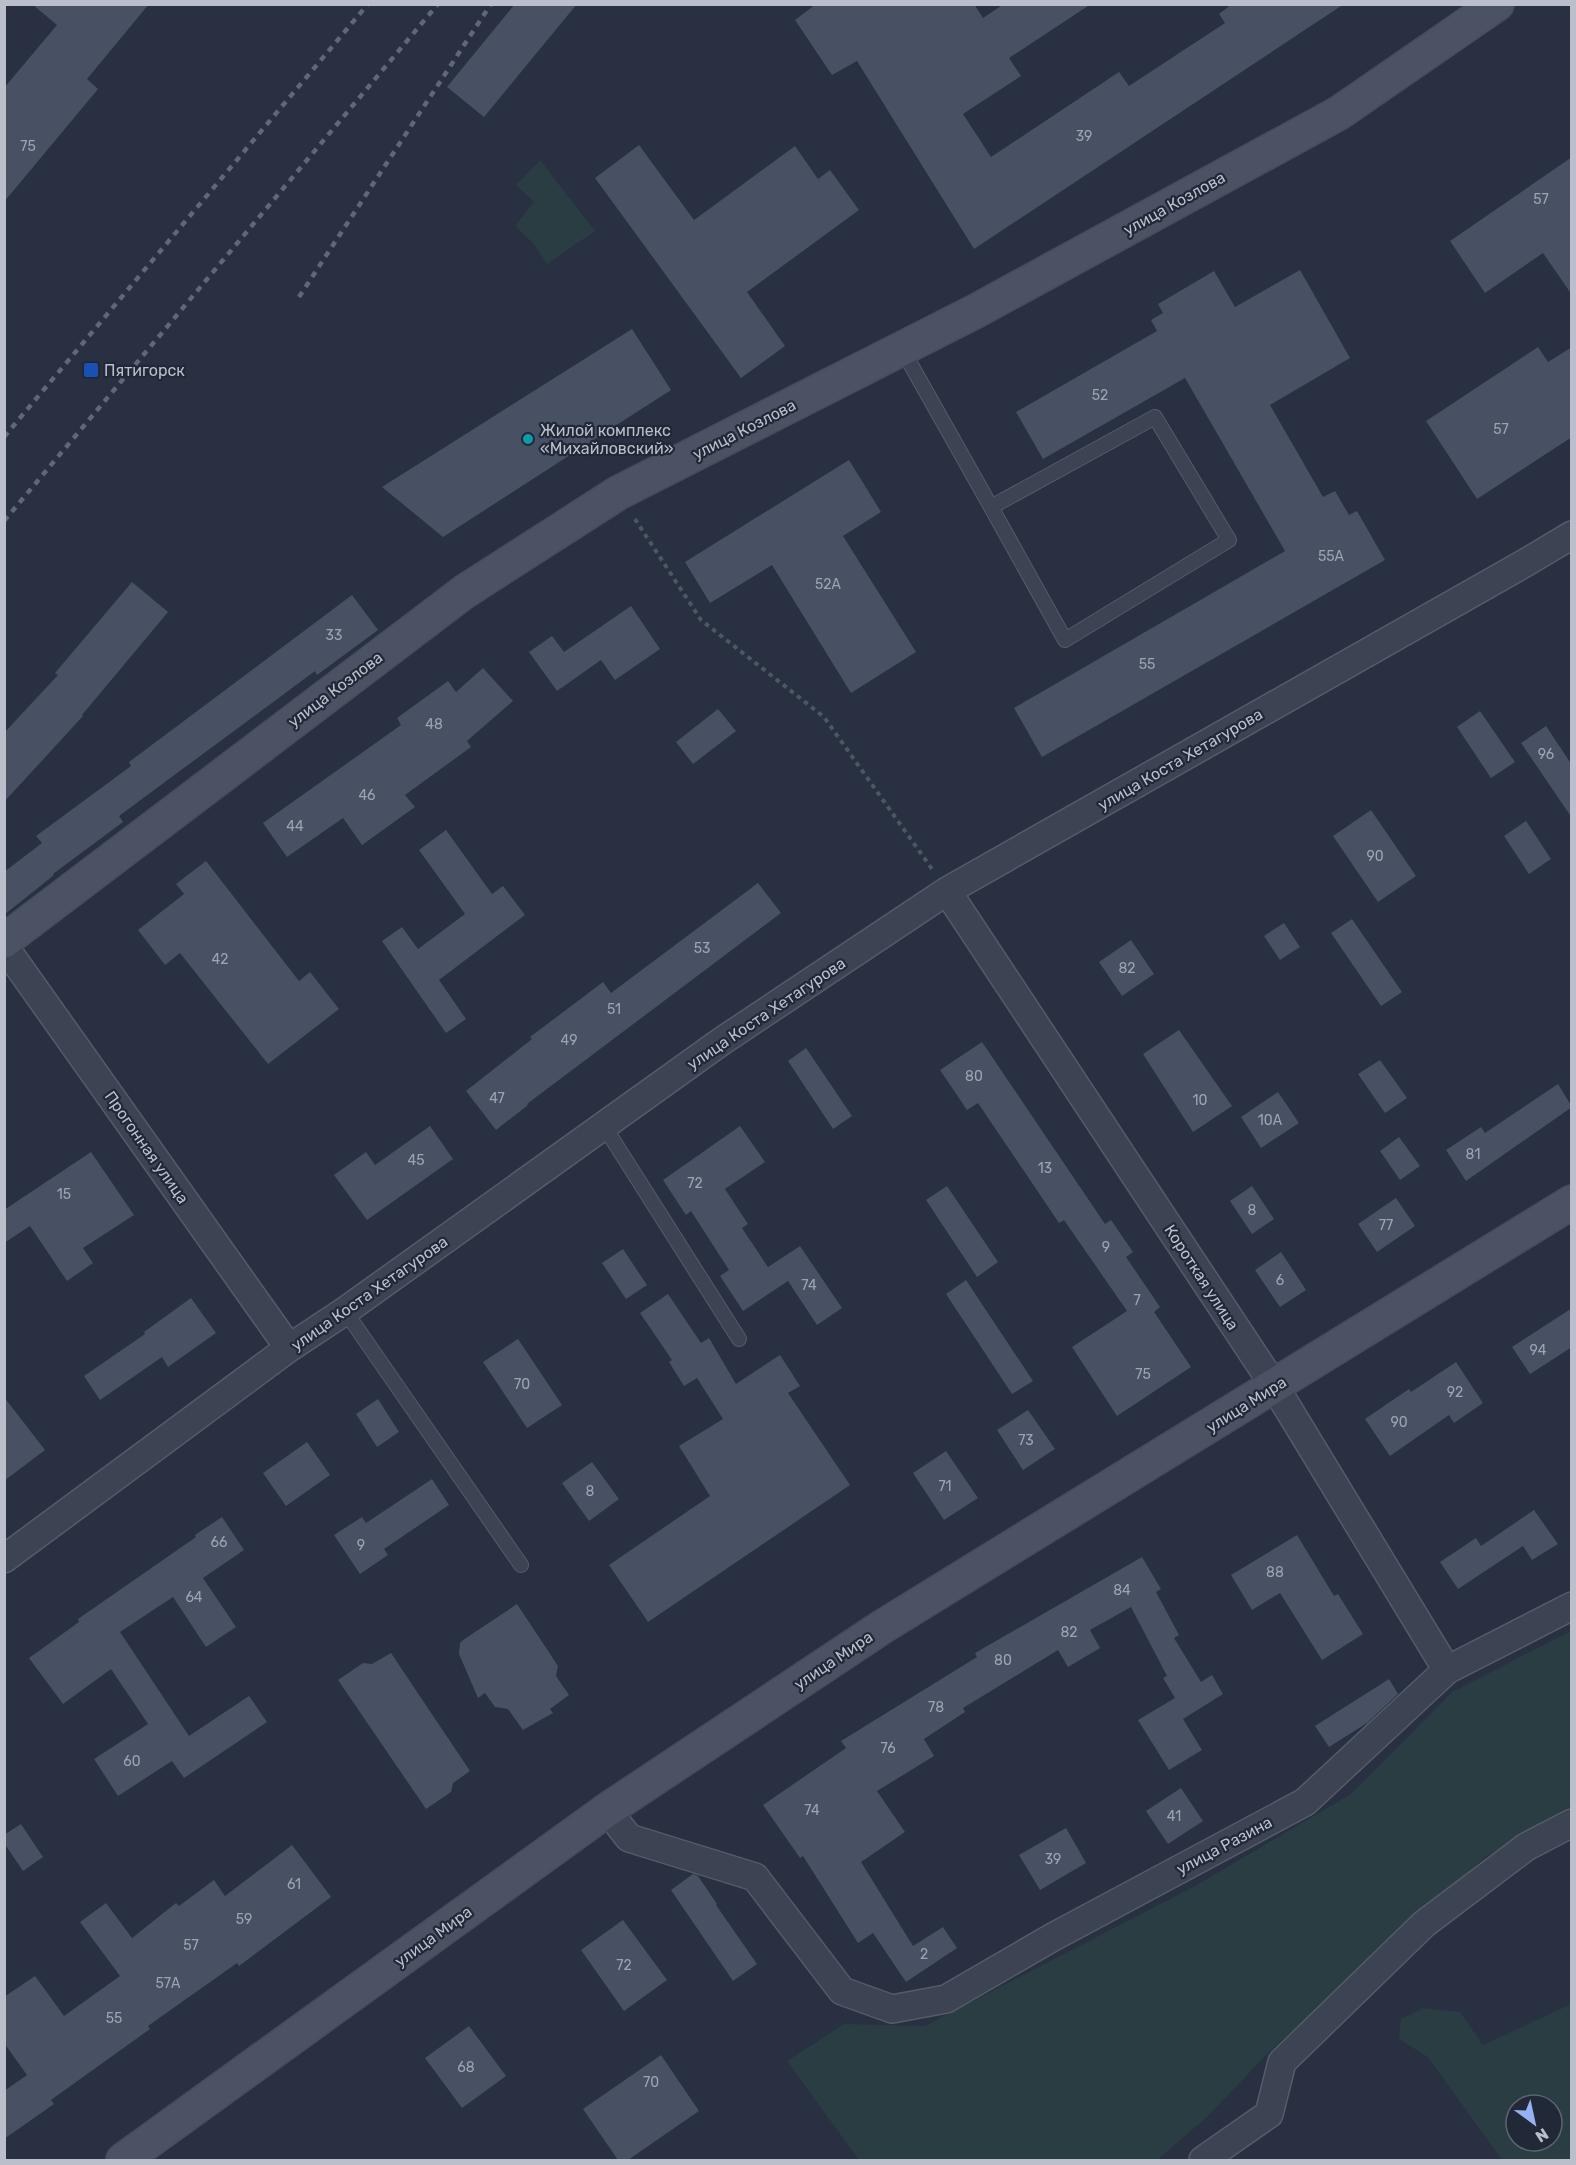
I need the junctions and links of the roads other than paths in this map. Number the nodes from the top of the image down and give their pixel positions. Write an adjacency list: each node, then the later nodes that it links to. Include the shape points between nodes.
1 (1497, 4): 2 (street, улица Козлова, via 1339,112)
2 (902, 350): 3 (lane); 6 (street, улица Козлова, via 618,493 464,592)
3 (991, 507): 3 (lane, via 1155,417 1229,540 1065,640)
4 (1572, 535): 5 (street, улица Коста Хетагурова)
5 (947, 891): 8 (street, улица Коста Хетагурова, via 722,1041); 13 (street, Короткая улица)
6 (4, 941)
7 (4, 946): 12 (street, Прогонная улица)
8 (604, 1126): 10 (street, улица Коста Хетагурова); 11 (lane)
9 (1572, 1202): 13 (street, улица Мира)
10 (345, 1311): 12 (street, улица Коста Хетагурова); 15 (lane)
11 (739, 1339)
12 (289, 1348): 14 (street, улица Коста Хетагурова)
13 (1275, 1387): 17 (street, Короткая улица); 18 (street, улица Мира, via 882,1627)
14 (4, 1559)
15 (521, 1565)
16 (1572, 1606): 17 (street, улица Разина)
17 (1447, 1670): 18 (street, улица Разина, via 1305,1802 946,1999 891,2009 842,1991 754,1876 629,1838)
18 (607, 1810): 20 (street, улица Мира)
19 (1572, 1822): 21 (street, via 1526,1847 1424,1924 1282,2062 1269,2114)
20 (123, 2160)
21 (1203, 2160)

